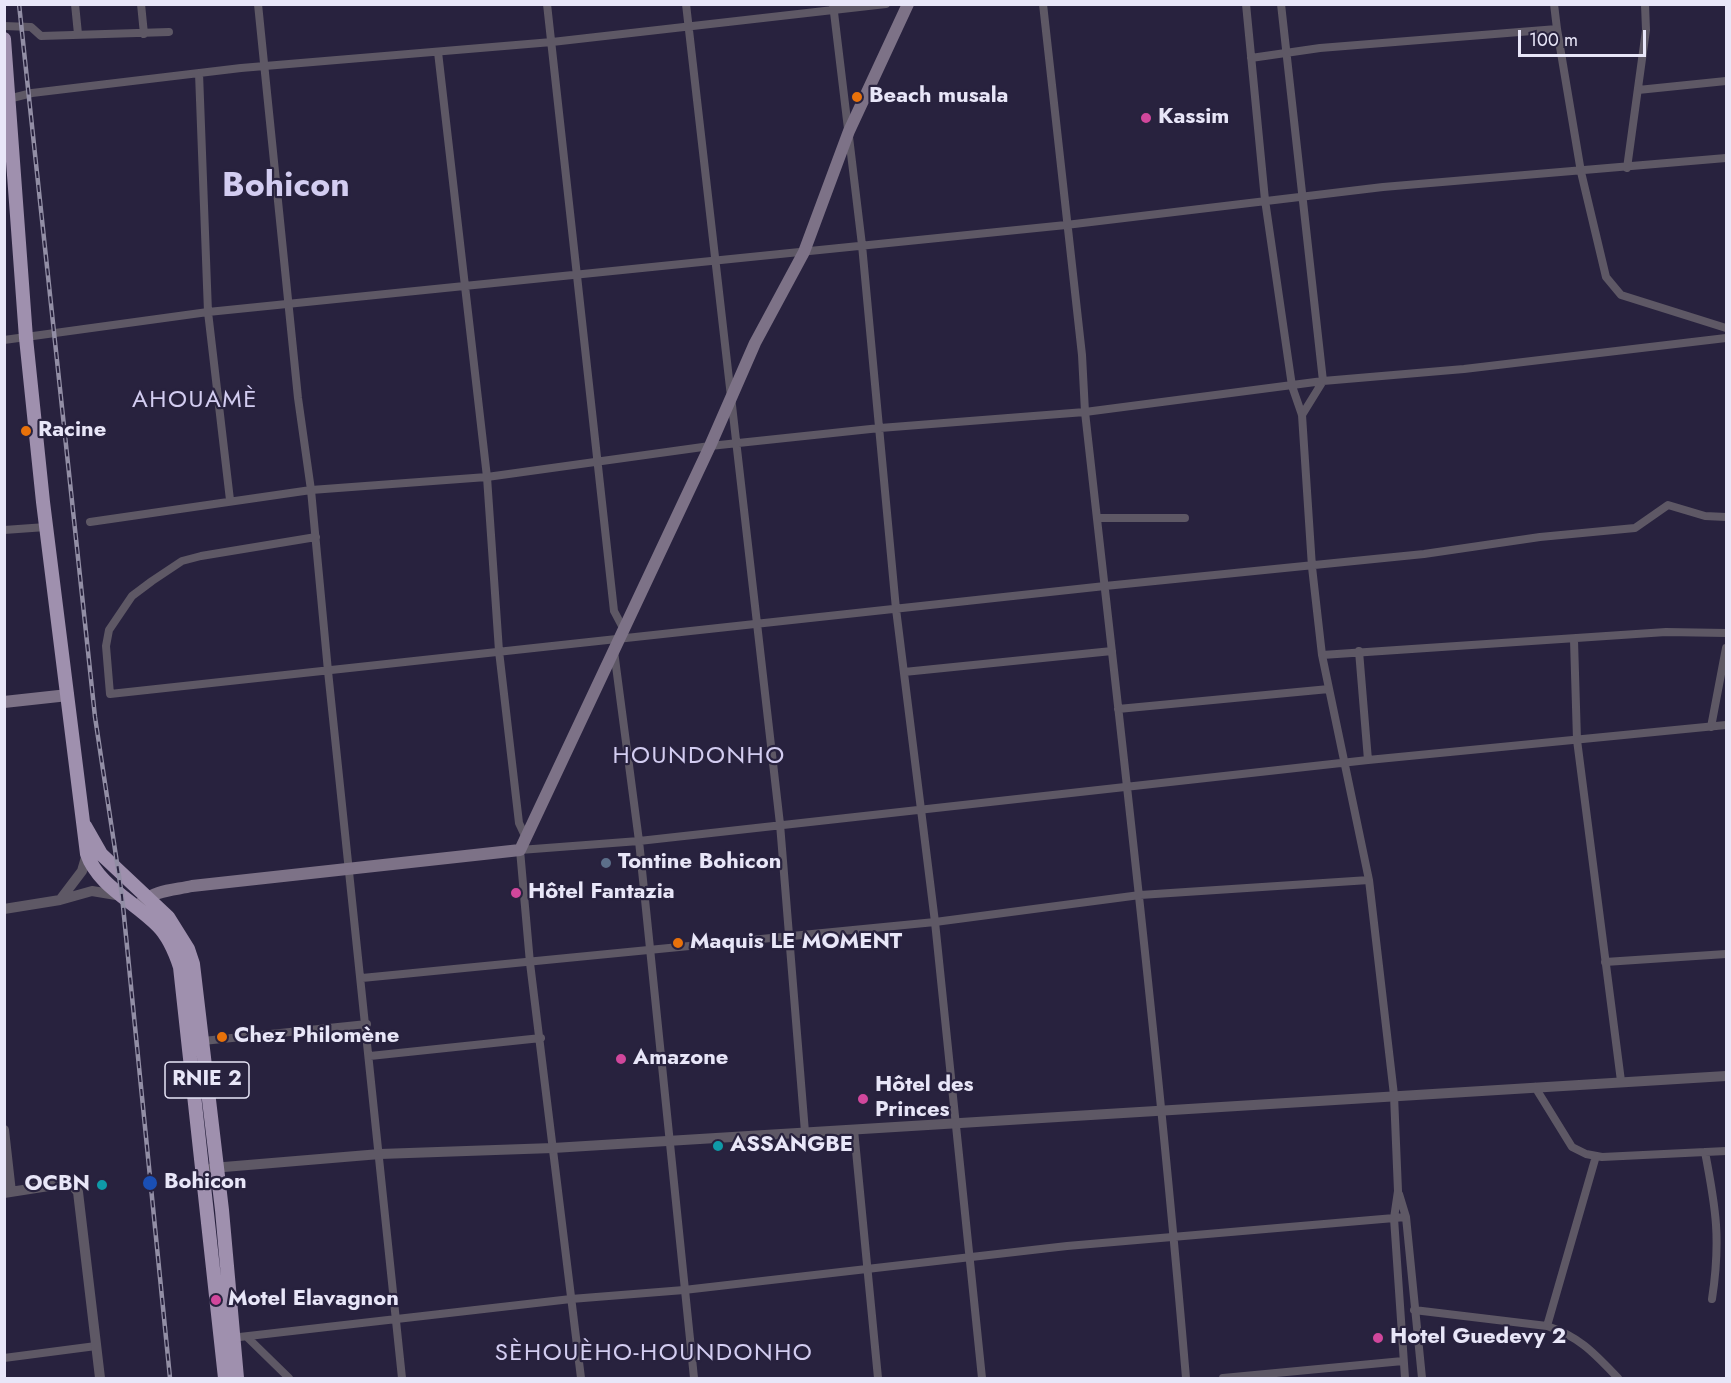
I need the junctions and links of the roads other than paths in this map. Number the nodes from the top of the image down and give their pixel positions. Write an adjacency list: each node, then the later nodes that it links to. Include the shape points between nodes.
1 (75, 4): 18 (street)
2 (141, 4): 19 (street)
3 (258, 4): 25 (street)
4 (547, 4): 21 (street)
5 (686, 4): 15 (street)
6 (886, 4): 13 (street)
7 (908, 4): 30 (main road)
8 (1043, 4): 36 (street)
9 (1246, 4): 24 (street)
10 (1281, 4): 23 (street)
11 (1554, 4): 16 (street)
12 (1645, 4): 28 (street, via 1646,30)
13 (833, 7): 15 (street); 30 (street)
14 (4, 26): 18 (street, via 31,27 41,36)
15 (688, 26): 21 (street); 39 (street)
16 (1557, 29): 23 (street); 33 (street)
17 (169, 32): 19 (street)
18 (78, 34): 19 (street)
19 (144, 34)
20 (4, 39): 29 (highway, RNIE 2)
21 (552, 42): 22 (street); 40 (street)
22 (438, 52): 25 (street); 41 (street)
23 (1286, 54): 24 (street); 34 (street)
24 (1251, 58): 35 (street)
25 (265, 67): 26 (street); 42 (street)
26 (200, 73): 29 (street, via 32,93); 43 (street)
27 (1726, 81): 28 (street)
28 (1638, 90): 32 (street)
29 (7, 100): 45 (highway, RNIE 2)
30 (849, 131): 37 (street); 38 (main road)
31 (1726, 158): 32 (street)
32 (1627, 168): 33 (street)
33 (1581, 172): 34 (street); 44 (street, via 1606,277 1617,291)
34 (1302, 195): 35 (street); 48 (street)
35 (1265, 200): 36 (street); 49 (street)
36 (1066, 225): 37 (street); 51 (street)
37 (862, 245): 38 (street); 53 (street)
38 (804, 252): 39 (street); 50 (main road, via 755,343)
39 (716, 259): 40 (street); 50 (street)
40 (576, 275): 41 (street); 56 (street)
41 (463, 287): 42 (street); 57 (street)
42 (288, 303): 43 (street); 58 (street)
43 (208, 312): 45 (street); 59 (street)
44 (1726, 328)
45 (26, 338): 47 (street); 64 (highway, RNIE 2)
46 (1726, 338): 48 (street, via 1464,369)
47 (4, 340)
48 (1323, 381): 49 (street); 52 (street)
49 (1292, 386): 51 (street); 52 (street)
50 (730, 402): 54 (street); 55 (main road)
51 (1085, 411): 53 (street); 61 (street)
52 (1302, 415): 67 (street)
53 (880, 428): 54 (street); 69 (street)
54 (736, 445): 55 (street); 70 (street)
55 (710, 446): 56 (street); 72 (main road)
56 (599, 463): 57 (street); 72 (street)
57 (487, 477): 58 (street); 75 (street)
58 (311, 490): 59 (street); 66 (street)
59 (230, 500): 63 (street)
60 (1726, 517): 67 (street, via 1705,516 1668,505 1645,522 1625,530 1540,537)
61 (1097, 518): 62 (street); 68 (street)
62 (1185, 518)
63 (90, 522)
64 (46, 527): 65 (street); 82 (highway, RNIE 2)
65 (4, 530)
66 (315, 537): 79 (street); 79 (street, via 201,556 168,569 132,596 116,617 106,646 106,663 110,694)
67 (1312, 567): 68 (street); 78 (street)
68 (1105, 586): 69 (street); 76 (street)
69 (896, 609): 70 (street); 80 (street)
70 (757, 624): 72 (street); 93 (street)
71 (1726, 633): 73 (street, via 1666,632)
72 (618, 639): 75 (street); 94 (main road); 95 (street)
73 (1574, 640): 77 (street); 87 (street)
74 (1726, 648): 86 (street)
75 (499, 651): 79 (street); 94 (street, via 519,823)
76 (1112, 651): 80 (street); 84 (street)
77 (1359, 651): 78 (street); 88 (street)
78 (1322, 655): 81 (street)
79 (328, 671): 98 (street)
80 (904, 672): 91 (street)
81 (1329, 689): 84 (street); 89 (street)
82 (68, 695): 83 (main road); 92 (highway, RNIE 2)
83 (4, 702)
84 (1118, 709): 90 (street)
85 (1726, 725): 86 (street)
86 (1711, 726): 87 (street)
87 (1577, 740): 88 (street); 110 (street)
88 (1368, 760): 89 (street)
89 (1346, 762): 90 (street); 99 (street)
90 (1128, 785): 91 (street); 100 (street)
91 (921, 809): 93 (street); 106 (street)
92 (82, 822): 97 (highway, RNIE 2); 102 (highway, RNIE 2, via 101,854)
93 (780, 824): 95 (street); 107 (street)
94 (526, 838): 96 (main road)
95 (639, 841): 96 (street); 108 (street)
96 (520, 850): 98 (main road); 111 (street)
97 (87, 854): 101 (highway, RNIE 2, via 96,872); 103 (street, via 82,871)
98 (349, 868): 102 (main road, via 192,886); 112 (street)
99 (1369, 880): 100 (street); 120 (street)
100 (1140, 895): 106 (street); 121 (street)
101 (122, 896): 103 (street, via 92,891); 104 (highway, RNIE 2)
102 (147, 897): 104 (main road); 115 (highway, RNIE 2, via 168,917 188,948 197,982)
103 (60, 900): 105 (street)
104 (136, 908): 132 (highway, RNIE 2, via 167,938 180,967)
105 (4, 909)
106 (935, 922): 107 (street); 122 (street)
107 (790, 937): 108 (street); 125 (street)
108 (650, 951): 111 (street); 126 (street)
109 (1726, 954): 110 (street)
110 (1605, 962): 118 (street)
111 (530, 963): 112 (street); 114 (street)
112 (362, 978): 113 (street)
113 (367, 1024): 115 (street); 116 (street)
114 (541, 1038): 116 (street); 127 (street)
115 (203, 1041): 132 (highway, RNIE 2)
116 (370, 1056): 130 (street)
117 (1726, 1076): 118 (street)
118 (1621, 1081): 119 (street)
119 (1535, 1086): 120 (street); 131 (street, via 1572,1147)
120 (1394, 1095): 121 (street); 133 (street)
121 (1161, 1111): 122 (street); 138 (street)
122 (956, 1123): 124 (street); 139 (street)
123 (4, 1130): 134 (street)
124 (854, 1130): 125 (street); 140 (street)
125 (805, 1132): 126 (street)
126 (669, 1141): 127 (street); 141 (street)
127 (554, 1148): 130 (street); 142 (street)
128 (1726, 1151): 129 (street)
129 (1705, 1152): 131 (street); 137 (street)
130 (380, 1154): 132 (street); 145 (street)
131 (1596, 1156): 146 (street)
132 (210, 1168): 148 (highway, RNIE 2)
133 (1398, 1191): 135 (street); 136 (street)
134 (8, 1192): 149 (street, via 55,1185 73,1186 78,1192)
135 (1406, 1217): 136 (street); 144 (street)
136 (1394, 1218): 138 (street); 151 (street)
137 (1722, 1222): 143 (street)
138 (1174, 1236): 139 (street); 161 (street)
139 (970, 1257): 140 (street); 160 (street)
140 (868, 1269): 141 (street); 159 (street)
141 (684, 1290): 142 (street); 158 (street)
142 (571, 1299): 145 (street); 157 (street)
143 (1712, 1299)
144 (1414, 1310): 146 (street); 164 (street)
145 (396, 1318): 147 (street); 156 (street)
146 (1547, 1326): 165 (street, via 1585,1343)
147 (247, 1337): 148 (street); 155 (street)
148 (227, 1338): 153 (highway, RNIE 2); 154 (highway, RNIE 2)
149 (96, 1346): 150 (street); 152 (street)
150 (4, 1358)
151 (1403, 1361): 162 (street); 163 (street)
152 (100, 1378)
153 (225, 1378)
154 (237, 1378)
155 (289, 1378)
156 (402, 1378)
157 (580, 1378)
158 (694, 1378)
159 (878, 1378)
160 (982, 1378)
161 (1186, 1378)
162 (1223, 1378)
163 (1405, 1378)
164 (1422, 1378)
165 (1618, 1378)

